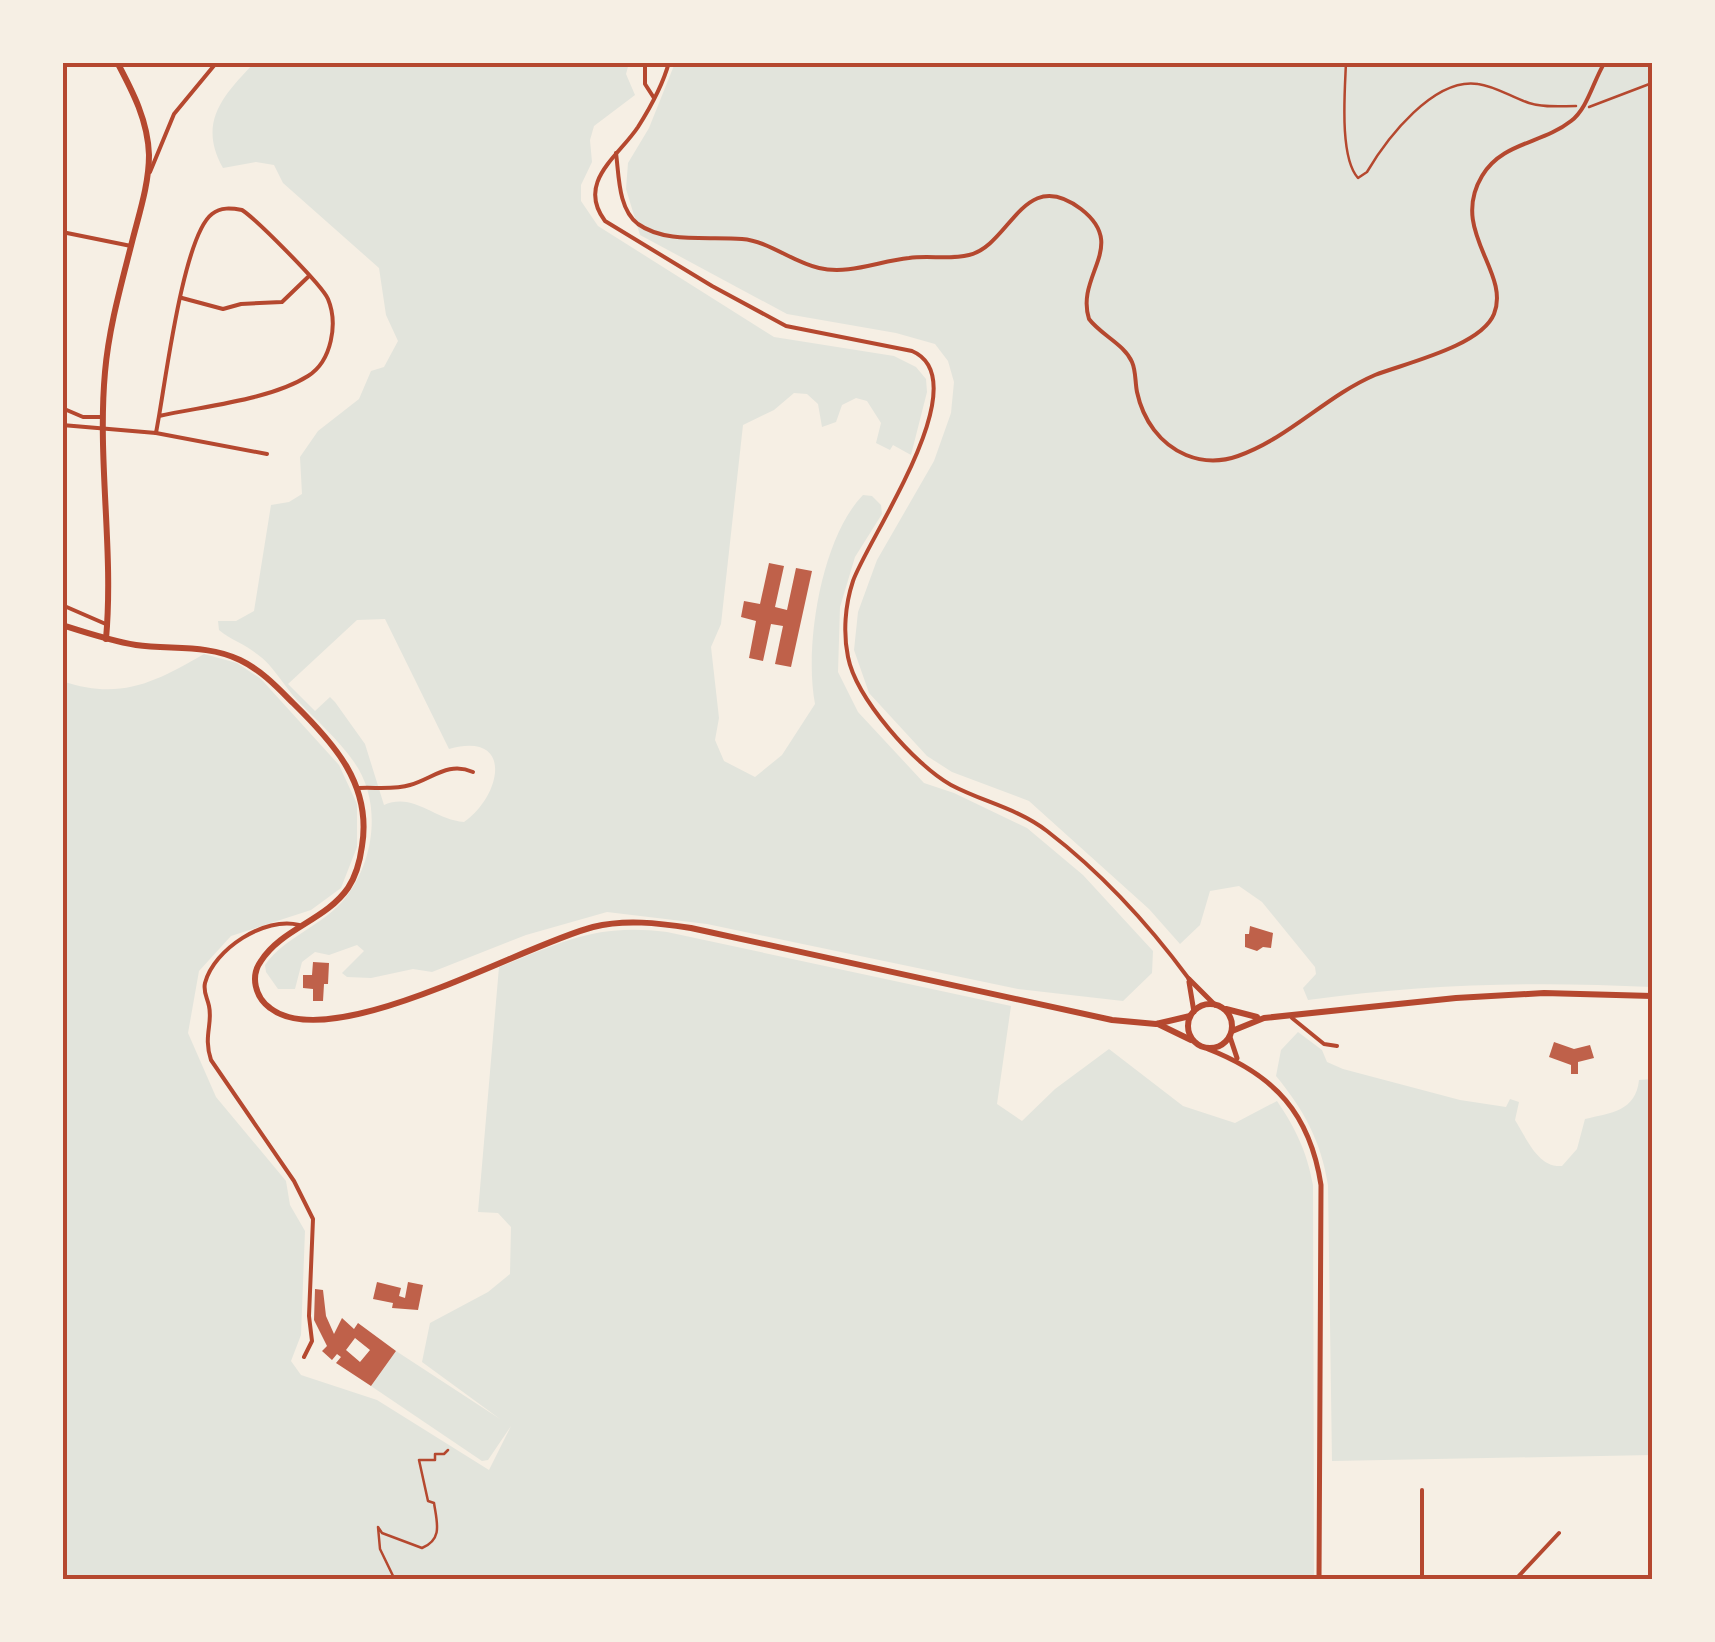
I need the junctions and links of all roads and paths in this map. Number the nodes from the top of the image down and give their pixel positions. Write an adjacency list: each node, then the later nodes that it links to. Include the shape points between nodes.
1 (117, 62): 11 (main road, via 145,126)
2 (218, 62): 11 (street, via 174,114)
3 (645, 62): 8 (street, via 644,84)
4 (666, 62): 8 (street)
5 (1346, 62): 9 (path, via 1344,113 1351,170 1358,178 1416,108 1453,89 1476,83 1540,106)
6 (1604, 62): 9 (street)
7 (1652, 82): 9 (path)
8 (654, 98): 10 (street)
9 (1583, 106): 10 (street, via 1563,126 1502,154 1480,179 1472,222 1496,299 1483,329 1360,382 1264,445 1214,461 1187,455 1160,436 1143,412 1130,358 1090,319 1086,298 1102,235 1072,203 1026,203 992,242 970,255 829,270 750,240 691,238 642,226 624,204)
10 (616, 153): 30 (street, via 594,195 600,215 615,229 786,326 909,350 930,364 935,392 918,448 850,590 846,633 854,677 927,767 1048,832 1129,903)
11 (146, 181): 13 (main road)
12 (62, 232): 13 (street)
13 (131, 246): 18 (main road, via 111,326)
14 (308, 276): 15 (street, via 282,302 223,309); 15 (street, via 251,217 222,210 208,217 194,243); 17 (street, via 327,296 333,318 320,367 285,388)
15 (182, 298): 17 (street)
16 (62, 408): 18 (street)
17 (159, 416): 21 (street)
18 (103, 417): 20 (main road)
19 (62, 425): 20 (street)
20 (102, 428): 21 (street); 24 (main road)
21 (156, 433): 22 (street)
22 (267, 454)
23 (62, 605): 24 (street)
24 (108, 625): 26 (main road)
25 (62, 626): 26 (main road)
26 (106, 639): 28 (main road, via 210,650 248,664 314,724)
27 (473, 772): 28 (street, via 456,768 410,785)
28 (359, 788): 29 (main road, via 364,822 356,873 339,898)
29 (303, 926): 37 (main road, via 270,950 255,976 267,1006 302,1018 384,1008 554,940 629,922 691,928 1058,1010); 43 (street, via 280,924 241,940 216,962 204,991 212,1060 313,1219 312,1341)
30 (1189, 979): 32 (street); 34 (street)
31 (1652, 996): 35 (main road, via 1512,994)
32 (1215, 1005): 33 (main road); 34 (main road)
33 (1224, 1009): 36 (main road); 38 (main road)
34 (1192, 1014): 37 (main road); 39 (main road, via 1188,1027)
35 (1288, 1015): 36 (main road); 40 (street, via 1324,1044)
36 (1264, 1018): 38 (main road)
37 (1156, 1024): 39 (main road)
38 (1231, 1034): 41 (main road, via 1221,1046); 42 (street)
39 (1195, 1042): 41 (main road)
40 (1337, 1046)
41 (1208, 1048): 42 (street)
42 (1239, 1060): 48 (street, via 1284,1096 1316,1154)
43 (304, 1357)
44 (448, 1450): 47 (path, via 432,1462 419,1460 428,1502 434,1503 438,1533 431,1544 422,1548 378,1527)
45 (1422, 1490): 49 (street)
46 (1559, 1532): 50 (street)
47 (395, 1580)
48 (1319, 1580)
49 (1422, 1580)
50 (1515, 1580)

